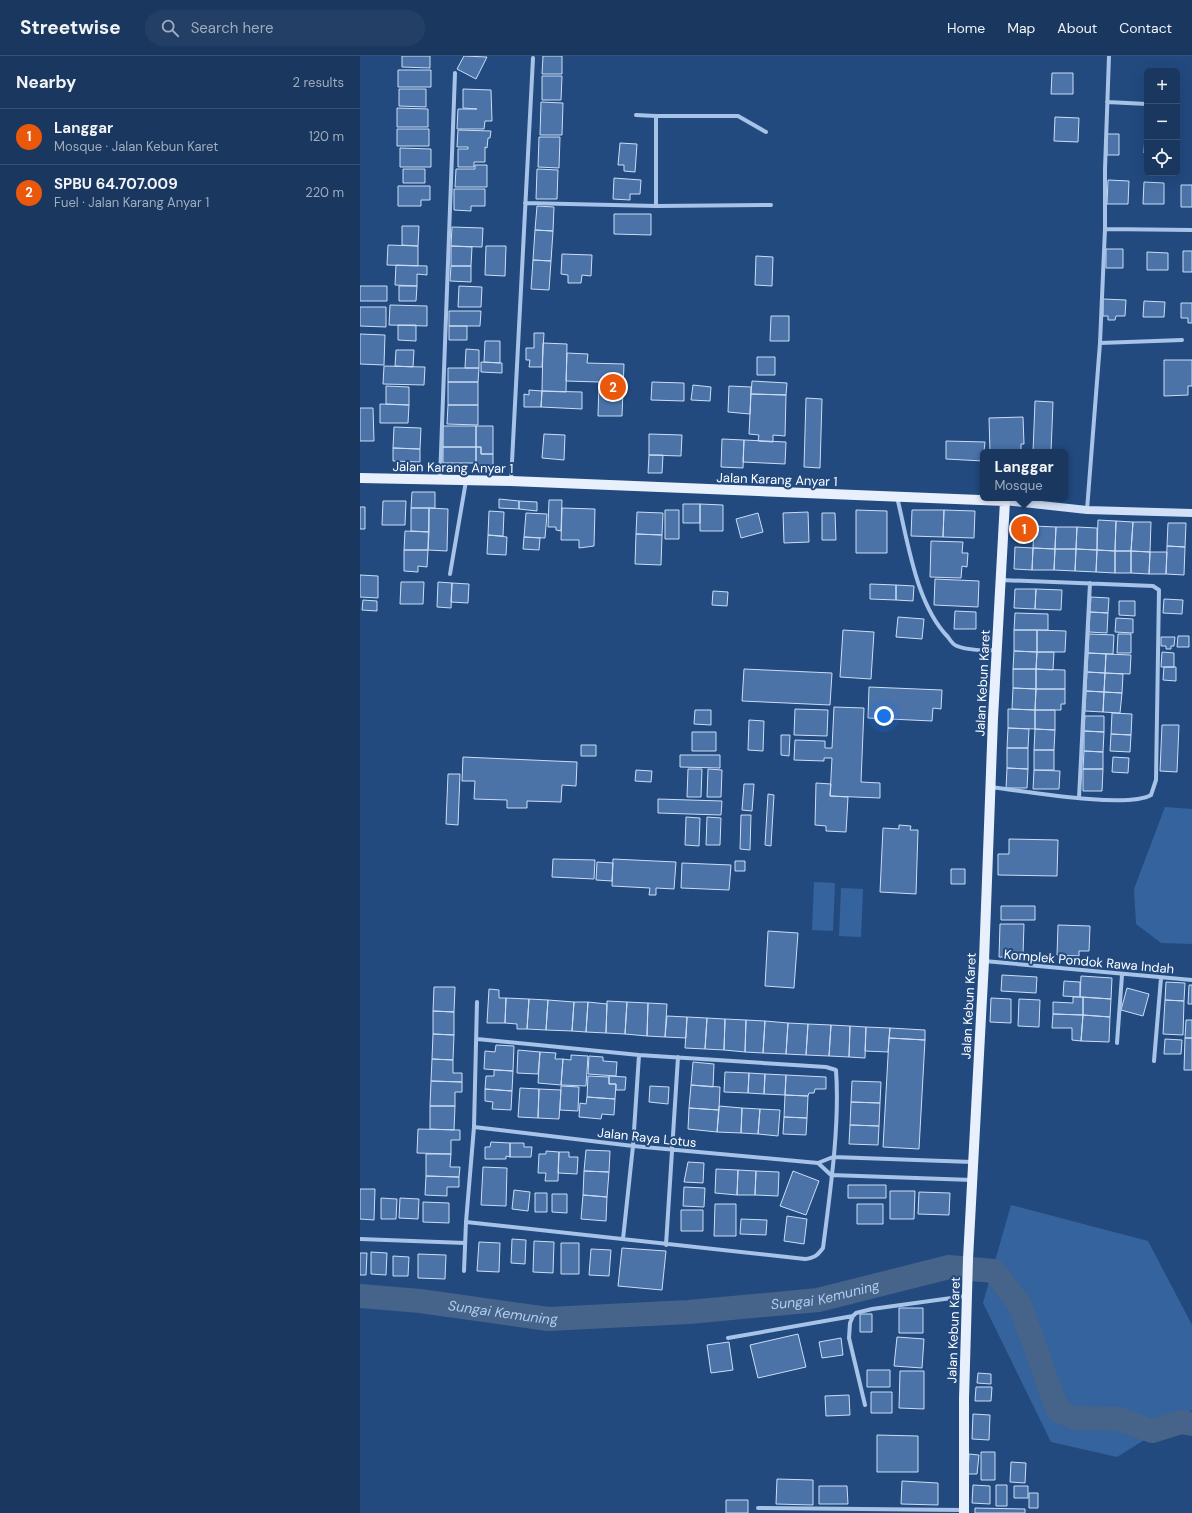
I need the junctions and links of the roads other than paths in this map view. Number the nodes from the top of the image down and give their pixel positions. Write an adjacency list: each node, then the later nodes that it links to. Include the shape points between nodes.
1 (1109, 56): 4 (street)
2 (534, 58): 9 (street)
3 (455, 73): 17 (street)
4 (1107, 102): 5 (street); 12 (street)
5 (1144, 104)
6 (636, 115): 7 (street)
7 (656, 116): 8 (street, via 738,116); 11 (street)
8 (766, 132)
9 (526, 203): 11 (street); 19 (street)
10 (771, 205): 11 (street)
11 (656, 206)
12 (1105, 229): 13 (street); 15 (street)
13 (1192, 230)
14 (1182, 340): 15 (street)
15 (1100, 343): 23 (street)
16 (360, 478): 17 (main road, Jalan Karang Anyar 1)
17 (440, 480): 18 (main road, Jalan Karang Anyar 1)
18 (466, 481): 19 (main road, Jalan Karang Anyar 1); 25 (street)
19 (511, 481): 20 (main road, Jalan Karang Anyar 1)
20 (897, 497): 21 (main road, Jalan Karang Anyar 1); 28 (street, via 914,567 929,612 940,629 956,646 984,651)
21 (980, 500)
22 (1005, 501): 23 (main road, Jalan Karang Anyar 1); 26 (main road, Jalan Kebun Karet)
23 (1087, 510): 24 (main road, Jalan Karang Anyar 1)
24 (1192, 513)
25 (450, 574)
26 (1000, 580): 27 (street); 28 (main road, Jalan Kebun Karet)
27 (1090, 583): 30 (street); 30 (street, via 1153,586 1159,590 1156,780 1151,796 1145,799 1134,801)
28 (997, 650): 29 (main road, Jalan Kebun Karet)
29 (991, 787): 30 (street); 31 (main road, Jalan Kebun Karet)
30 (1079, 798)
31 (984, 961): 32 (street, Komplek Pondok Rawa Indah); 45 (main road, Jalan Kebun Karet)
32 (1122, 975): 33 (street, Komplek Pondok Rawa Indah); 37 (street)
33 (1161, 978): 34 (street, Komplek Pondok Rawa Indah); 40 (street)
34 (1192, 980)
35 (477, 1002): 36 (street)
36 (477, 1039): 38 (street); 41 (street)
37 (1117, 1043)
38 (639, 1054): 39 (street); 42 (street)
39 (678, 1057): 43 (street); 44 (street, via 802,1064 836,1070)
40 (1154, 1061)
41 (474, 1127): 42 (street, Jalan Raya Lotus); 49 (street)
42 (633, 1146): 43 (street, Jalan Raya Lotus); 51 (street)
43 (672, 1150): 46 (street, Jalan Raya Lotus); 53 (street)
44 (832, 1157): 45 (street); 46 (street); 47 (street)
45 (972, 1162): 48 (main road, Jalan Kebun Karet)
46 (818, 1163): 47 (street)
47 (831, 1175): 48 (street); 53 (street, via 822,1248 813,1258)
48 (972, 1180): 55 (main road, Jalan Kebun Karet)
49 (466, 1222): 51 (street); 52 (street)
50 (360, 1239): 52 (street)
51 (623, 1239): 53 (street)
52 (465, 1243): 54 (street)
53 (666, 1245)
54 (464, 1271)
55 (967, 1296): 56 (street, via 872,1309); 60 (main road, Jalan Kebun Karet)
56 (853, 1316): 57 (street); 58 (street, via 849,1338)
57 (728, 1338)
58 (865, 1405)
59 (758, 1508): 60 (street)
60 (964, 1511)

